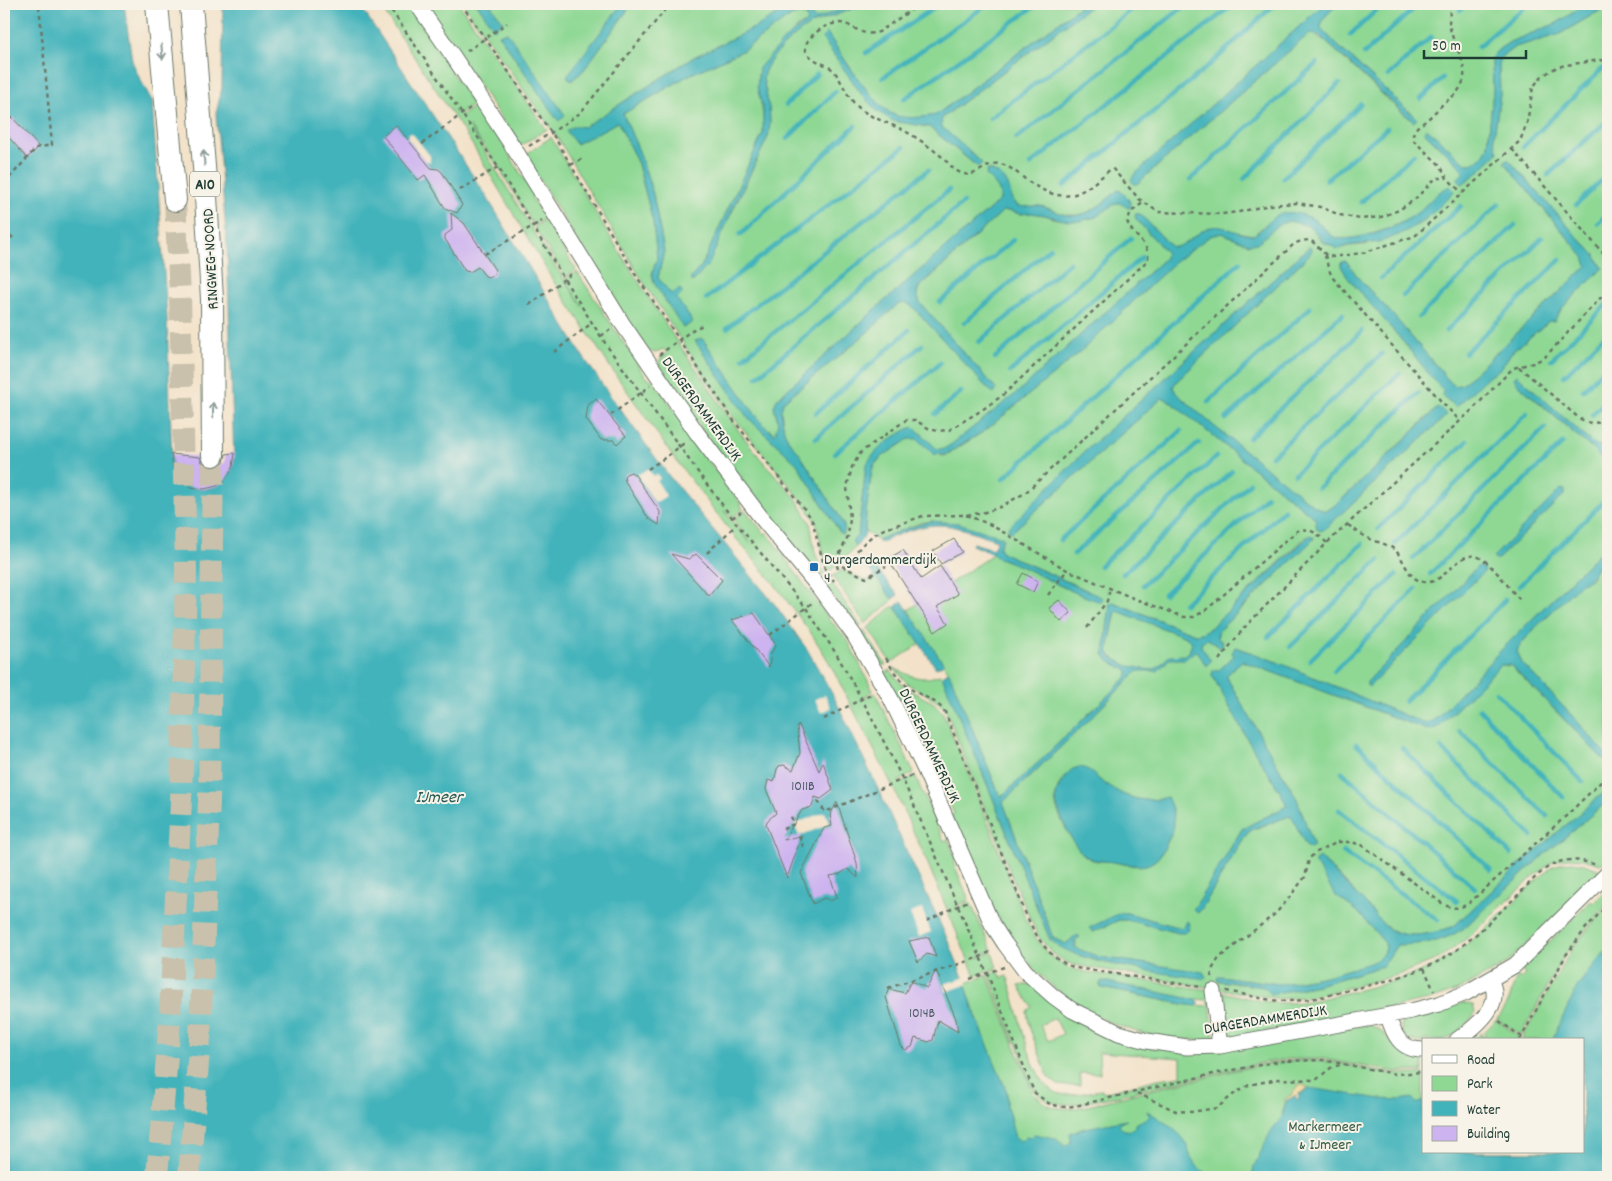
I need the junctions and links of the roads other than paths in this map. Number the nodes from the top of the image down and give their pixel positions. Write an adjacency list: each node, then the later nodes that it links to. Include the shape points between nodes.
1 (157, 4): 4 (highway, RINGWEG-NOORD / A10, one-way to 4)
2 (191, 4): 5 (highway, RINGWEG-NOORD / A10, one-way to 2, via 212,299)
3 (417, 4): 11 (street, DURGERDAMMERDIJK, via 456,59 586,266 697,433 854,635 891,699 992,924 1004,944 1025,971 1053,996 1072,1010 1119,1033 1163,1044)
4 (175, 200)
5 (213, 455)
6 (1604, 869): 7 (street, DURGERDAMMERDIJK, via 1527,954)
7 (1491, 980): 9 (street, DURGERDAMMERDIJK, via 1439,1004); 10 (street, via 1494,997 1487,1013)
8 (1212, 987): 11 (street)
9 (1388, 1015): 11 (street, DURGERDAMMERDIJK); 12 (street, via 1395,1036 1411,1048)
10 (1460, 1038)
11 (1220, 1046)
12 (1422, 1050)

